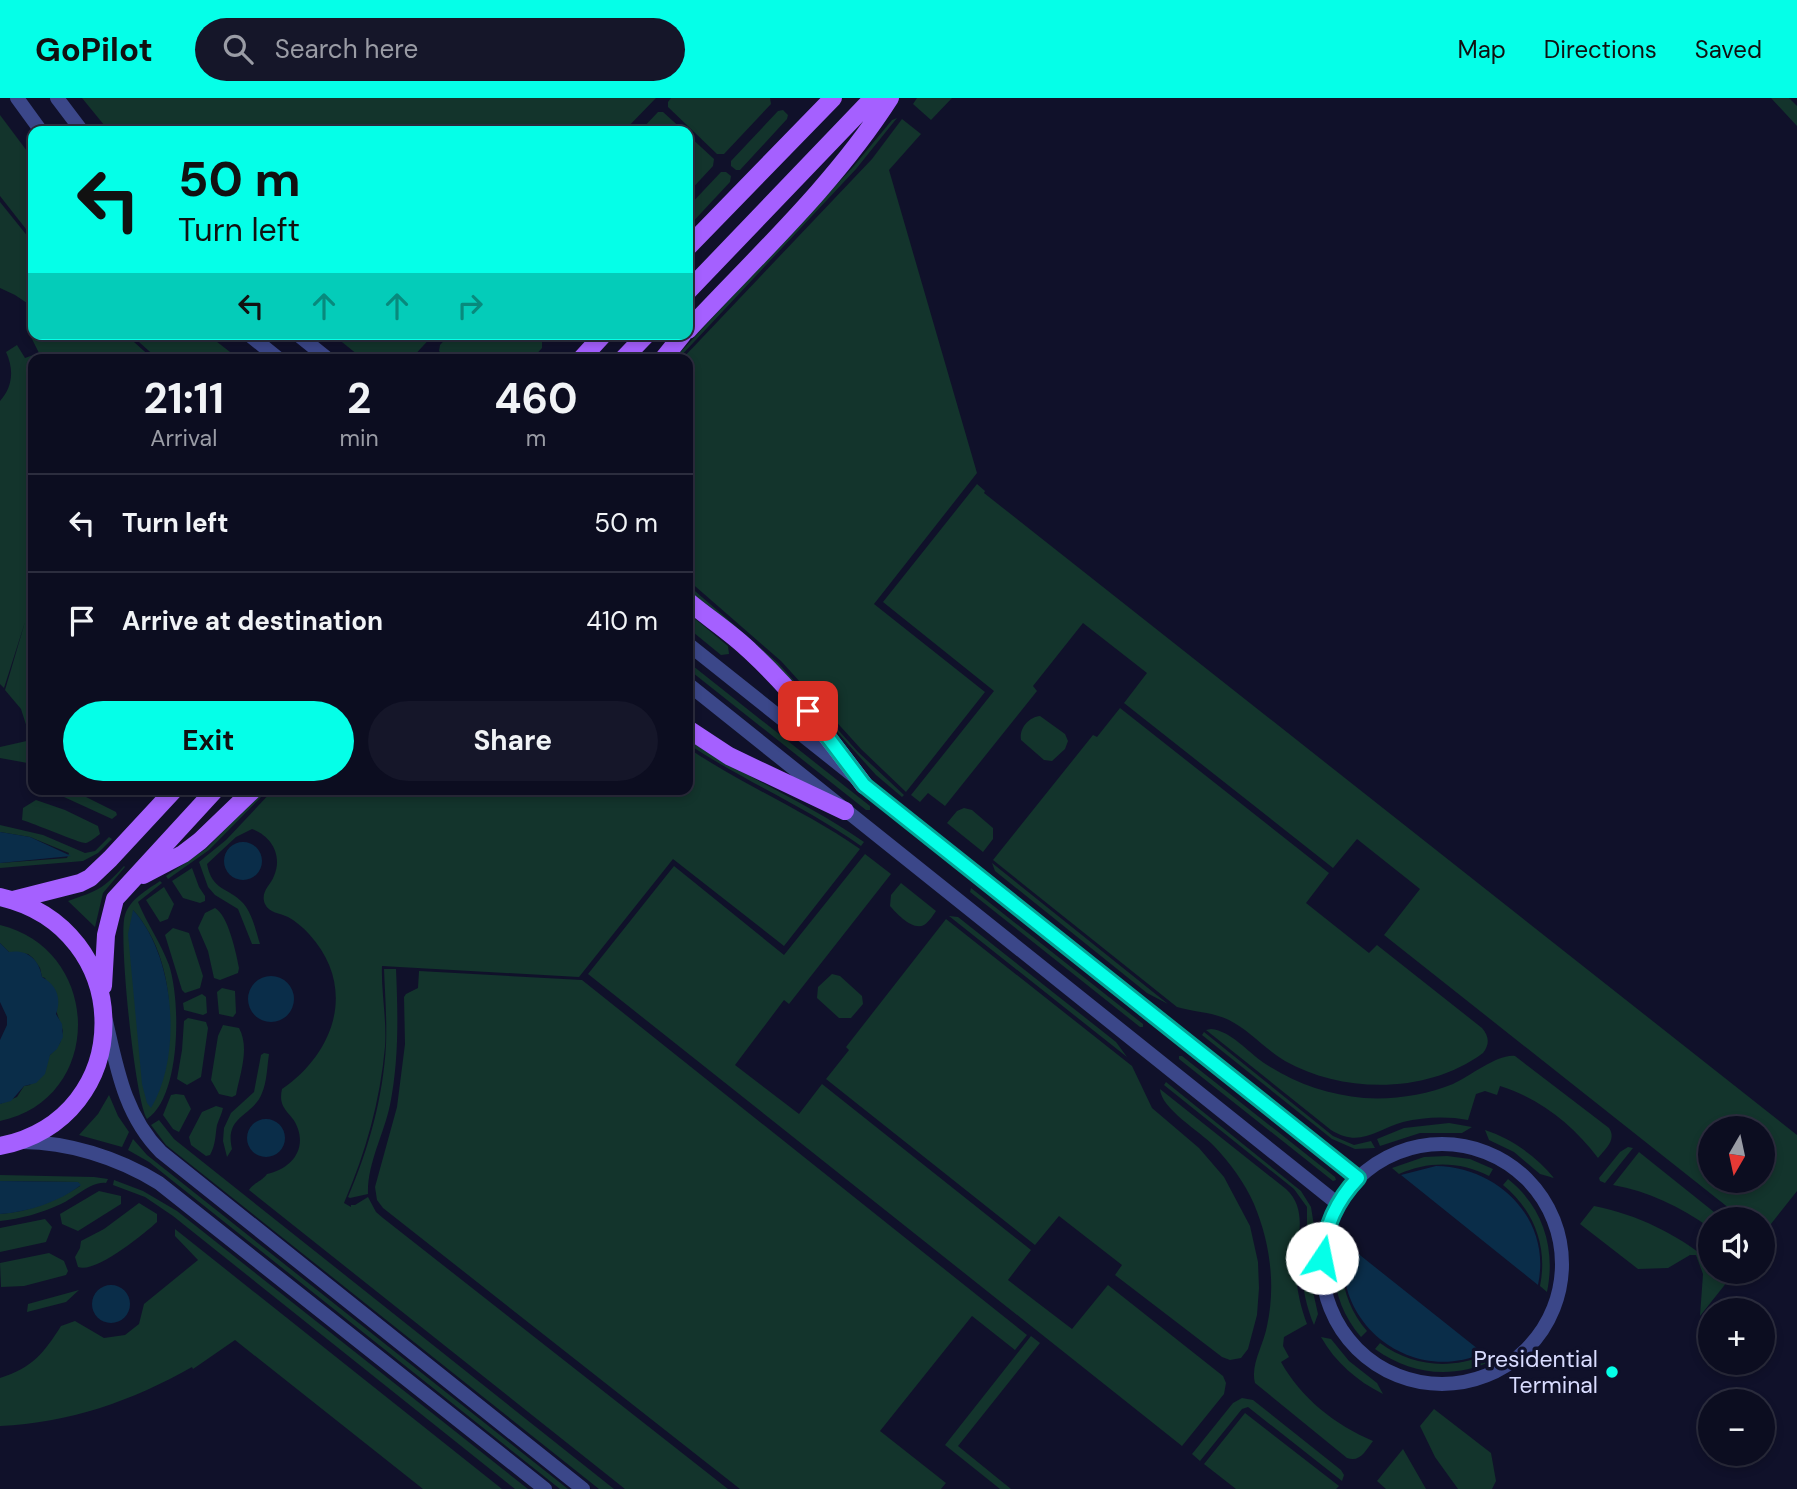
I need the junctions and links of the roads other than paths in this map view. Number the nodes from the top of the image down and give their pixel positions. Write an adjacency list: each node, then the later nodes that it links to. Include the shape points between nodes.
1 (17, 98): 6 (street)
2 (57, 98): 7 (street)
3 (833, 98): 8 (main road)
4 (873, 98): 9 (main road)
5 (890, 98): 10 (main road, via 834,174)
6 (37, 126)
7 (78, 126)
8 (693, 242)
9 (693, 286)
10 (693, 325)
11 (255, 340): 16 (street)
12 (304, 340): 17 (street)
13 (598, 340): 18 (main road)
14 (641, 340): 19 (main road)
15 (678, 340): 20 (main road)
16 (273, 354)
17 (322, 354)
18 (586, 354)
19 (628, 354)
20 (667, 354)
21 (693, 604): 25 (main road, via 750,650 787,688)
22 (693, 648): 25 (street)
23 (693, 688): 29 (street)
24 (693, 732): 29 (main road, via 729,756)
25 (864, 785): 34 (street)
26 (169, 795): 31 (main road, via 90,878)
27 (210, 795): 30 (main road)
28 (248, 795): 30 (main road, via 183,854)
29 (845, 811): 35 (street)
30 (131, 881): 32 (main road, via 115,900 109,917)
31 (6, 899): 32 (main road, via 54,920 76,942 92,968)
32 (103, 1004): 33 (main road, via 101,1050 79,1098 45,1129); 37 (street, via 127,1104 140,1129 161,1152)
33 (9, 1144): 36 (street, via 38,1142 100,1157 159,1184)
34 (1358, 1178): 35 (street); 35 (street, via 1398,1152 1448,1144 1497,1157 1527,1179 1550,1209 1563,1257 1559,1295 1537,1339 1509,1365 1462,1383 1412,1380 1377,1365 1342,1330 1326,1296 1323,1246)
35 (1338, 1204)
36 (545, 1489)
37 (583, 1489)

